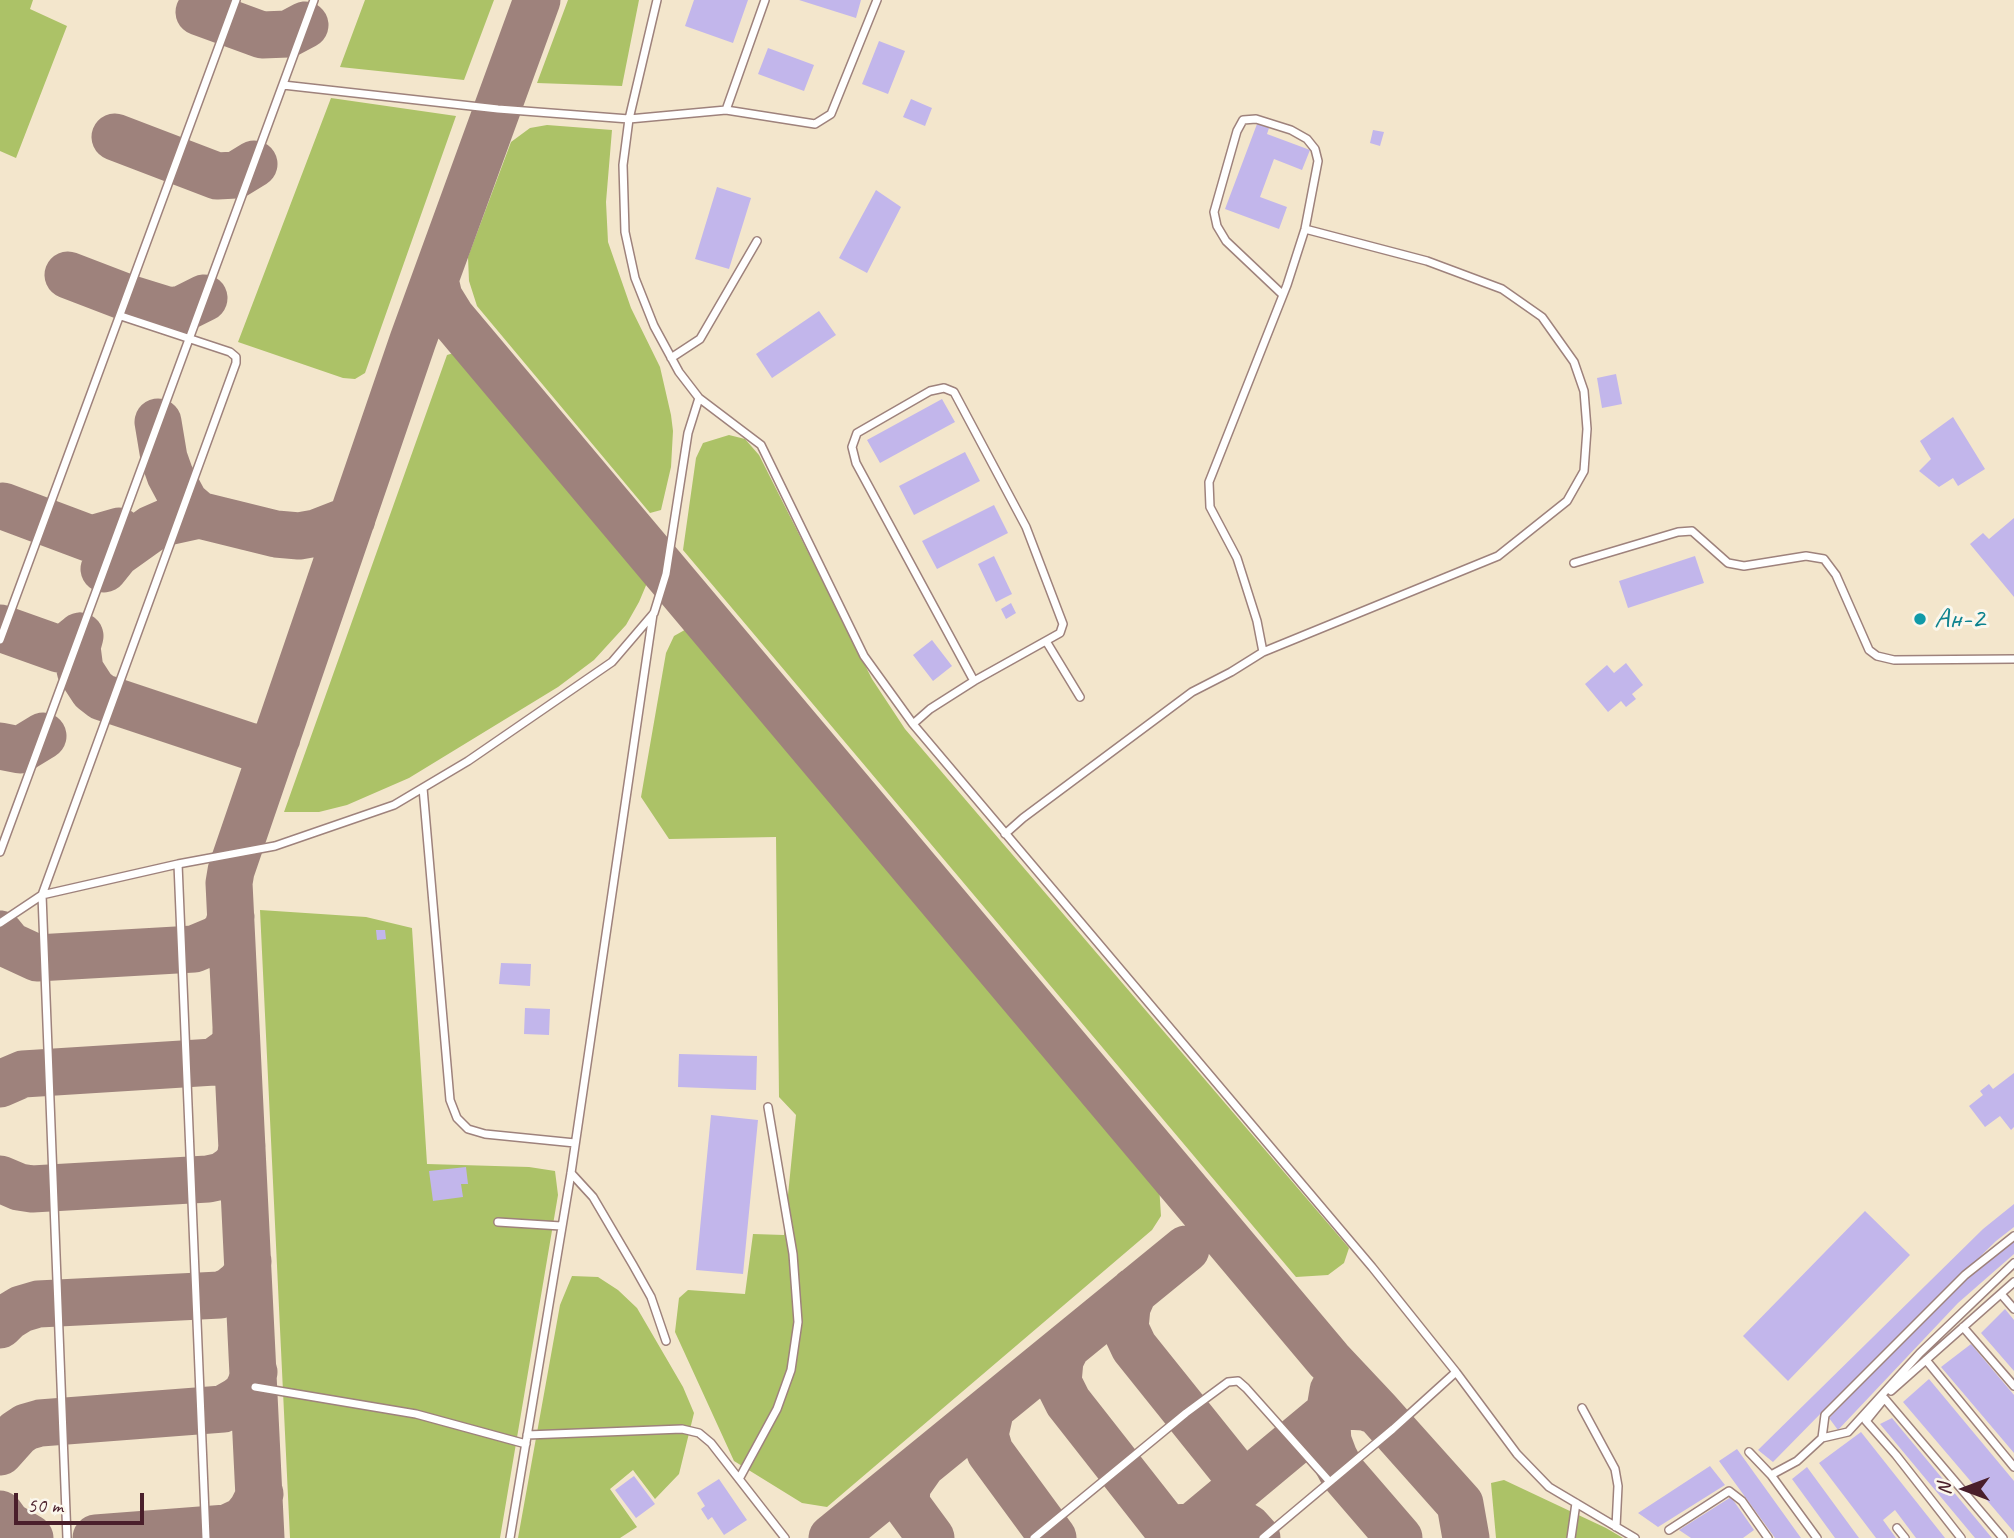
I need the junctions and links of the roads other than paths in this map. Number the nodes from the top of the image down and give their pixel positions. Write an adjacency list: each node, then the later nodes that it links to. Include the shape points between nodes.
1 (236, 0): 12 (lane)
2 (314, 0): 6 (lane)
3 (657, 0): 8 (lane)
4 (765, 0): 7 (lane)
5 (877, 0): 7 (lane, via 831,114 815,124)
6 (283, 85): 8 (lane); 13 (lane)
7 (726, 110): 8 (lane)
8 (629, 119): 14 (lane, via 622,165 625,232 635,278)
9 (1305, 229): 11 (lane); 11 (lane, via 1318,161 1315,149 1291,130 1256,119 1243,120 1214,212 1217,226 1226,241); 20 (lane, via 1427,261 1502,289 1542,317 1574,362 1584,391 1584,471 1567,501 1498,556)
10 (757, 241): 14 (lane, via 701,339)
11 (1282, 294): 20 (lane, via 1209,482 1210,507 1237,558)
12 (121, 316): 13 (lane); 18 (lane)
13 (190, 338): 27 (lane); 29 (lane, via 230,352 236,363)
14 (671, 358): 15 (lane)
15 (699, 398): 17 (lane, via 688,433 666,574); 24 (lane, via 761,445 864,656)
16 (1574, 563): 21 (lane, via 1692,531 1728,563 1806,556 1824,559 1836,575 1869,650 1877,656 1894,660)
17 (654, 613): 25 (lane, via 612,662); 32 (lane)
18 (0, 640)
19 (1046, 641): 22 (lane); 22 (lane, via 1060,633 1063,624 1026,527 954,392 944,388 930,391 857,433 852,447 856,463); 23 (lane)
20 (1263, 652): 26 (lane, via 1192,692)
21 (2014, 659)
22 (974, 681): 24 (lane)
23 (1080, 697)
24 (913, 724): 26 (lane)
25 (423, 788): 28 (lane, via 394,805 275,846); 32 (lane, via 450,1100 457,1118 468,1129 485,1134)
26 (1006, 834): 44 (lane)
27 (0, 852)
28 (178, 864): 29 (lane); 63 (lane)
29 (42, 895): 30 (lane); 62 (lane)
30 (0, 923)
31 (768, 1107): 55 (lane, via 793,1254 798,1322 782,1396)
32 (575, 1143): 33 (lane)
33 (571, 1172): 35 (lane); 42 (lane, via 593,1197 651,1297)
34 (498, 1222): 35 (lane)
35 (561, 1226): 49 (lane)
36 (2014, 1236): 50 (lane, via 1965,1276 1825,1415)
37 (2014, 1263): 50 (lane, via 1920,1353 1848,1432)
38 (2014, 1282): 39 (lane)
39 (2001, 1294): 40 (lane); 41 (lane)
40 (2014, 1309)
41 (1963, 1327): 43 (lane); 45 (lane)
42 (666, 1341)
43 (1926, 1360): 47 (lane); 53 (lane)
44 (1456, 1372): 56 (lane); 57 (lane, via 1517,1454 1549,1487)
45 (2014, 1386)
46 (254, 1387): 51 (lane, via 416,1414)
47 (1885, 1399): 72 (lane, via 1866,1422); 73 (lane)
48 (1581, 1408): 58 (lane, via 1615,1469)
49 (527, 1435): 51 (lane); 55 (lane, via 682,1429 699,1433 711,1443)
50 (1822, 1438): 54 (lane, via 1797,1461)
51 (526, 1444): 64 (lane)
52 (1749, 1452): 54 (lane)
53 (2014, 1467)
54 (1771, 1475): 70 (lane)
55 (739, 1479): 65 (lane)
56 (1330, 1482): 66 (lane, via 1246,1388 1238,1381 1228,1382); 67 (lane)
57 (1576, 1503): 58 (lane); 68 (lane)
58 (1616, 1527): 69 (lane)
59 (1898, 1528): 71 (lane)
60 (1669, 1530): 61 (lane, via 1729,1491 1742,1501)
61 (1765, 1537)
62 (66, 1538)
63 (206, 1538)
64 (510, 1538)
65 (785, 1538)
66 (1034, 1538)
67 (1263, 1538)
68 (1571, 1538)
69 (1635, 1538)
70 (1817, 1538)
71 (1905, 1538)
72 (1961, 1538)
73 (2003, 1538)

